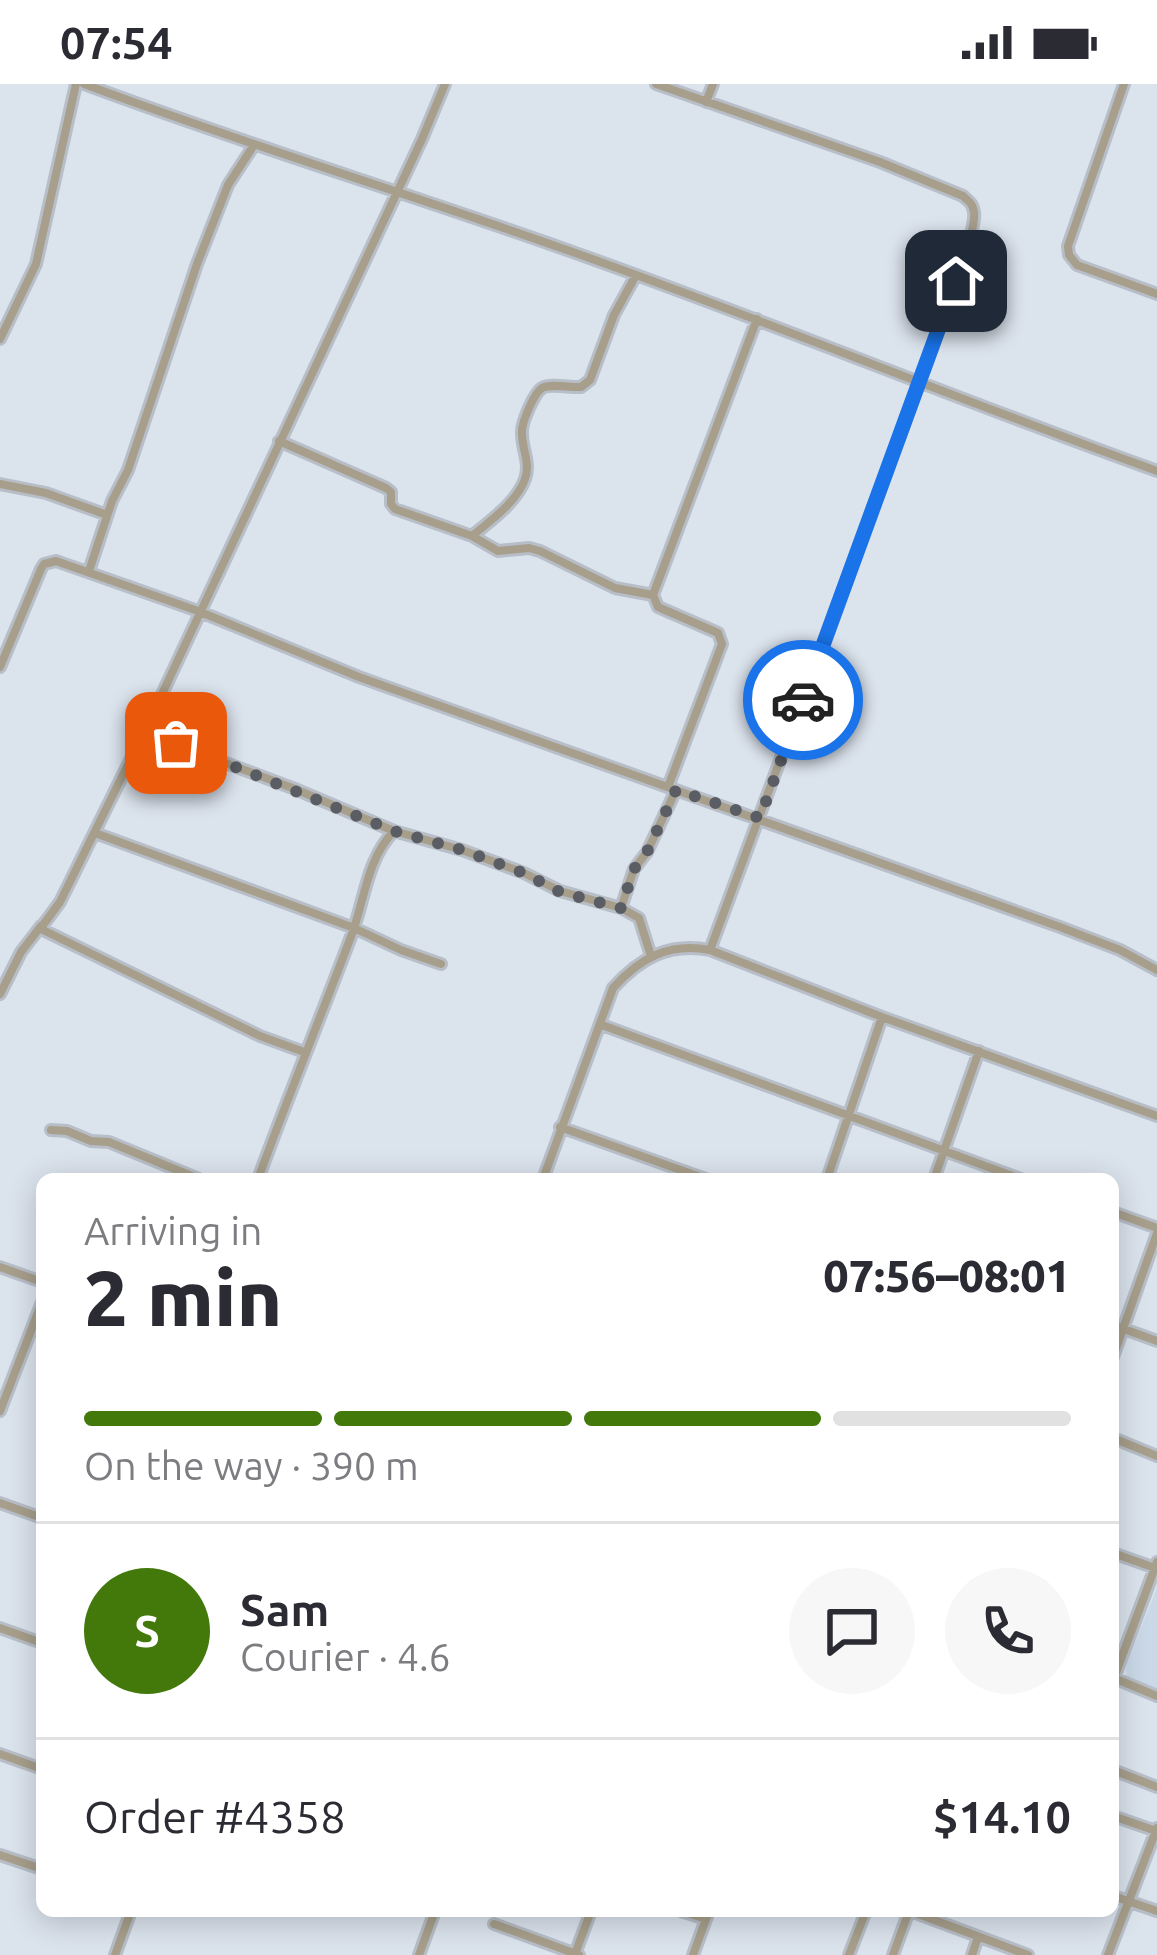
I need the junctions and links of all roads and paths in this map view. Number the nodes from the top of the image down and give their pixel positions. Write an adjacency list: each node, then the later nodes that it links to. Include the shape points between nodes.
1 (80, 84): 7 (street); 12 (street, via 35,265)
2 (445, 84): 8 (street)
3 (656, 84): 6 (street)
4 (712, 84): 6 (street)
5 (1124, 84): 10 (street, via 1067,246 1077,265)
6 (706, 102): 13 (street, via 971,203 975,215 956,281)
7 (254, 146): 8 (street); 17 (street, via 228,184)
8 (396, 190): 9 (street); 14 (street)
9 (636, 275): 11 (street); 18 (street, via 590,380 548,385 536,395 522,429 524,482)
10 (1157, 294)
11 (757, 319): 13 (street); 20 (street)
12 (0, 339)
13 (919, 383): 15 (street); 25 (street)
14 (279, 441): 18 (street, via 386,488 395,509); 21 (street)
15 (1157, 471)
16 (0, 484): 17 (street)
17 (107, 515): 19 (street)
18 (472, 536): 20 (street, via 498,551 540,551 597,581)
19 (89, 571): 21 (street); 22 (street, via 44,564)
20 (652, 595): 24 (street, via 658,607 722,641)
21 (199, 611): 23 (street); 24 (street)
22 (3, 658)
23 (148, 724): 26 (street, via 162,739); 27 (street)
24 (672, 788): 25 (street); 28 (street)
25 (760, 818): 31 (street); 34 (street)
26 (394, 831): 28 (street); 30 (street, via 371,866)
27 (94, 833): 29 (street); 30 (street)
28 (621, 908): 32 (street, via 638,918)
29 (43, 925): 35 (street); 39 (street, via 80,950)
30 (354, 928): 33 (street); 39 (street)
31 (710, 950): 32 (street, via 688,946); 36 (street)
32 (651, 956): 37 (street, via 613,988)
33 (441, 964)
34 (1157, 970)
35 (0, 994)
36 (882, 1017): 38 (street); 40 (street)
37 (602, 1025): 40 (street); 42 (street)
38 (980, 1051): 41 (street); 44 (street)
39 (304, 1052): 46 (street)
40 (849, 1114): 44 (street); 49 (street)
41 (1157, 1116)
42 (560, 1127): 47 (street); 48 (street)
43 (52, 1130): 45 (street, via 109,1142)
44 (943, 1151): 50 (street); 51 (street)
45 (183, 1173)
46 (260, 1173)
47 (545, 1173)
48 (689, 1173)
49 (828, 1173)
50 (936, 1173)
51 (1004, 1173)
52 (1119, 1214): 53 (street)
53 (1157, 1230): 57 (street)
54 (0, 1267): 55 (street)
55 (36, 1280)
56 (36, 1316): 60 (street)
57 (1119, 1325)
58 (1119, 1327): 59 (street)
59 (1157, 1340)
60 (3, 1392): 61 (street)
61 (0, 1411)
62 (1119, 1440): 63 (street)
63 (1157, 1456)
64 (0, 1503): 66 (street)
65 (36, 1507): 66 (street)
66 (26, 1512): 67 (street)
67 (36, 1516)
68 (1119, 1554): 69 (street)
69 (1156, 1565): 70 (street)
70 (1154, 1581): 73 (street)
71 (0, 1628): 72 (street)
72 (36, 1641)
73 (1119, 1664)
74 (1119, 1680): 75 (street)
75 (1157, 1696)
76 (0, 1754): 77 (street)
77 (36, 1767)
78 (1119, 1772): 79 (street)
79 (1157, 1787)
80 (1119, 1818): 81 (street)
81 (1157, 1830): 85 (street)
82 (0, 1855): 83 (street)
83 (36, 1867)
84 (1119, 1898): 85 (street)
85 (1128, 1901): 86 (street); 104 (street)
86 (1157, 1912)
87 (129, 1917): 96 (street)
88 (432, 1917): 97 (street)
89 (589, 1917): 98 (street)
90 (707, 1917): 99 (street)
91 (864, 1917): 100 (street)
92 (909, 1917): 101 (street)
93 (927, 1917): 95 (street)
94 (494, 1924): 98 (street)
95 (978, 1936): 102 (street); 103 (street)
96 (115, 1955)
97 (419, 1955)
98 (577, 1955)
99 (693, 1955)
100 (849, 1955)
101 (893, 1955)
102 (972, 1955)
103 (1028, 1955)
104 (1108, 1955)

